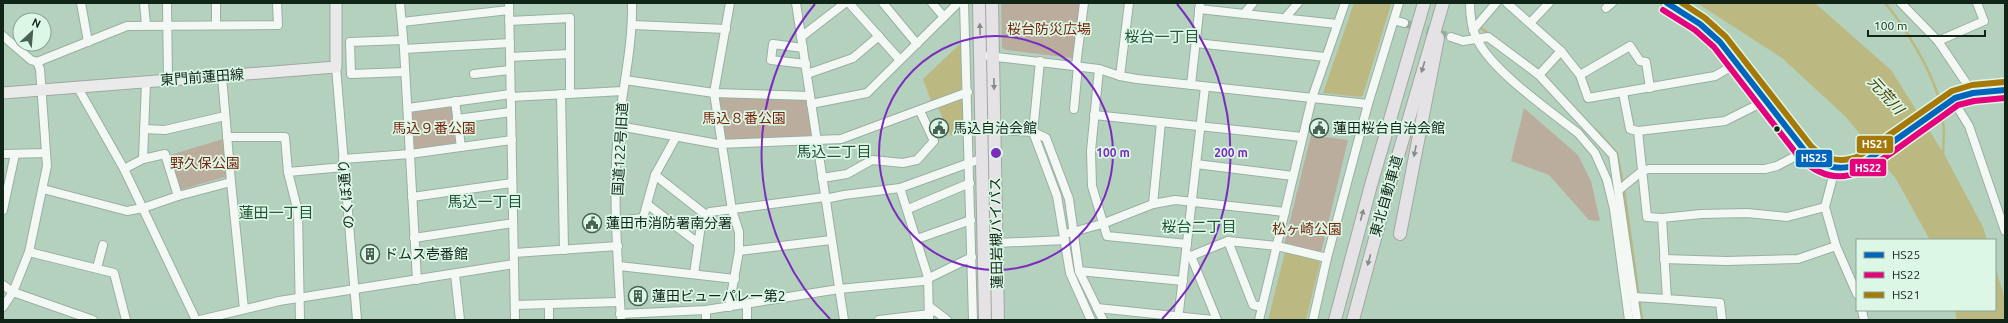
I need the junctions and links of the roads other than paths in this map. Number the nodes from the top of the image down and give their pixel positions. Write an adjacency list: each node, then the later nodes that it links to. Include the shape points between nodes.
1 (81, 3): 58 (street)
2 (144, 3): 46 (street)
3 (167, 3): 44 (street)
4 (216, 3): 47 (street)
5 (277, 3): 47 (street, via 278,25)
6 (336, 3): 75 (main road)
7 (400, 3): 41 (street)
8 (632, 3): 48 (street, 国道122号旧道)
9 (730, 3): 49 (street)
10 (796, 3): 53 (street)
11 (845, 3): 53 (street)
12 (850, 3): 52 (street)
13 (883, 3): 61 (street)
14 (932, 3): 37 (street)
15 (958, 3): 37 (street)
16 (964, 3): 95 (street)
17 (979, 3): 66 (highway, 蓮田岩槻バイパス, one-way to 17)
18 (992, 3): 66 (highway, 蓮田岩槻バイパス)
19 (1084, 3): 74 (street)
20 (1129, 3): 84 (street)
21 (1253, 3): 36 (street)
22 (1298, 3): 38 (street)
23 (1345, 3): 45 (street)
24 (1399, 3): 39 (street)
25 (1424, 3): 247 (highway, 東北自動車道, one-way to 25, via 1370,184)
26 (1443, 3): 172 (highway, one-way to 172, via 1434,69 1421,122); 248 (highway, 東北自動車道, one-way to 248)
27 (1470, 3): 50 (street)
28 (1496, 3): 50 (street)
29 (1507, 3): 42 (street)
30 (1549, 3): 42 (street)
31 (1667, 3): 72 (main road, via 1707,30)
32 (1902, 3): 57 (street)
33 (1977, 3): 57 (street, via 1984,21)
34 (509, 6): 40 (street); 41 (street)
35 (1200, 6): 36 (street); 60 (street)
36 (1244, 14): 38 (street)
37 (944, 17): 61 (street)
38 (1285, 18): 45 (street)
39 (1394, 20): 43 (street); 107 (street)
40 (509, 21): 59 (street); 65 (street, via 570,18)
41 (402, 22): 55 (street)
42 (1531, 22): 64 (street)
43 (1404, 23)
44 (167, 24): 46 (street); 47 (street); 85 (street)
45 (1337, 24): 68 (street)
46 (146, 25): 58 (street, via 127,26)
47 (216, 25)
48 (633, 25): 49 (street); 86 (street, 国道122号旧道)
49 (726, 29): 97 (street)
50 (1473, 30): 56 (street)
51 (3, 36): 71 (street, via 31,60)
52 (879, 36): 69 (street); 80 (street, via 853,58)
53 (801, 37): 62 (street)
54 (1451, 37): 56 (street, via 1463,41)
55 (403, 40): 63 (street); 78 (street, via 350,42 351,74)
56 (1477, 40): 81 (street, via 1488,37); 249 (street, via 1501,70 1583,138 1595,153 1602,166 1614,209)
57 (1938, 41): 101 (street)
58 (88, 42): 71 (street)
59 (510, 43): 63 (street); 67 (street)
60 (1196, 43): 68 (street); 88 (street)
61 (917, 44): 69 (street)
62 (803, 48): 73 (street); 73 (street, via 773,44 770,60)
63 (404, 49): 78 (street)
64 (1561, 50): 81 (street); 82 (street)
65 (570, 54): 67 (street); 100 (street)
66 (988, 56): 70 (street); 119 (highway, 蓮田岩槻バイパス, one-way to 119); 134 (highway, 蓮田岩槻バイパス)
67 (510, 57): 77 (street)
68 (1325, 57): 103 (street)
69 (900, 60): 104 (street, via 867,93)
70 (1040, 61): 74 (street); 121 (street)
71 (37, 62): 92 (street)
72 (1737, 63): 91 (street, via 1715,76); 106 (main road)
73 (806, 64): 80 (street)
74 (1077, 66): 76 (street); 109 (street)
75 (336, 67): 83 (main road, 東門前蓮田線); 137 (street, のくぼ通り)
76 (1099, 69): 84 (street); 112 (street)
77 (510, 70): 79 (street); 102 (street)
78 (405, 72): 108 (street)
79 (474, 74)
80 (807, 74): 104 (street)
81 (1539, 75): 151 (street, via 1613,154)
82 (1580, 75): 91 (street, via 1630,46 1640,61 1646,62); 98 (street, via 1588,98)
83 (222, 76): 85 (main road, 東門前蓮田線); 113 (street)
84 (1120, 76): 88 (street)
85 (168, 80): 87 (main road, 東門前蓮田線)
86 (626, 80): 94 (street, 国道122号旧道); 97 (street)
87 (146, 82): 90 (main road, 東門前蓮田線); 118 (street)
88 (1191, 85): 89 (street)
89 (1205, 87): 103 (street); 117 (street)
90 (78, 88): 92 (main road, 東門前蓮田線); 139 (street)
91 (1650, 88): 98 (street)
92 (41, 90): 96 (main road, 東門前蓮田線); 130 (street)
93 (2005, 90): 101 (main road)
94 (623, 91): 100 (street); 116 (street, 国道122号旧道)
95 (968, 92): 110 (street); 136 (street)
96 (3, 93)
97 (714, 93): 104 (street); 127 (street)
98 (1623, 93): 120 (street, via 1630,129)
99 (561, 94): 100 (street); 102 (street); 185 (street)
100 (570, 94)
101 (1967, 94): 140 (main road, via 1955,98 1931,113 1863,163 1847,169); 170 (street, via 1956,105 1969,126)
102 (511, 95): 105 (street); 111 (street)
103 (1312, 98): 107 (street); 124 (street)
104 (811, 100): 125 (street)
105 (455, 101): 108 (street); 114 (street)
106 (1765, 101): 120 (street, via 1724,121); 129 (main road)
107 (1368, 104): 191 (street)
108 (408, 108): 133 (street)
109 (1074, 109)
110 (920, 111): 125 (street, via 842,140); 145 (street, via 934,141 917,160 903,163 872,160 847,174)
111 (511, 112): 114 (street); 126 (street)
112 (1094, 115): 115 (street); 169 (street, via 1092,186)
113 (225, 116): 118 (street, via 165,130); 122 (street)
114 (457, 119): 128 (street)
115 (1161, 122): 117 (street); 156 (street)
116 (619, 126): 123 (street); 167 (street, 国道122号旧道)
117 (1201, 126): 124 (street); 138 (street)
118 (144, 129): 135 (street)
119 (995, 130): 121 (street); 179 (highway, 蓮田岩槻バイパス)
120 (1638, 131): 141 (street)
121 (1033, 132): 171 (street, via 1046,138 1069,199); 173 (street, via 1058,196)
122 (227, 137): 142 (street, via 284,137); 146 (street)
123 (676, 137): 127 (street); 143 (street)
124 (1302, 137): 144 (street)
125 (817, 139): 127 (street); 145 (street)
126 (512, 140): 128 (street); 147 (street)
127 (722, 144): 162 (street)
128 (460, 147): 133 (street)
129 (1805, 151): 140 (main road, via 1821,165); 141 (street, via 1777,166 1765,169)
130 (46, 153): 132 (street); 150 (street, via 47,166)
131 (3, 154): 132 (street)
132 (15, 154): 161 (street)
133 (410, 154): 137 (street); 153 (street)
134 (983, 158): 136 (street); 239 (highway, 蓮田岩槻バイパス)
135 (143, 159): 139 (street); 152 (street, via 166,154)
136 (970, 162): 148 (street); 149 (street)
137 (343, 163): 142 (street); 204 (street, のくぼ通り)
138 (1196, 164): 144 (street); 155 (street)
139 (124, 169): 159 (street)
140 (1835, 169): 158 (street)
141 (1642, 171): 151 (street); 165 (street, via 1647,217)
142 (288, 172): 209 (street, via 298,212)
143 (655, 175): 157 (street); 164 (street)
144 (1293, 176): 163 (street)
145 (822, 178): 154 (street)
146 (231, 182): 152 (street); 219 (street)
147 (512, 183): 153 (street); 168 (street)
148 (970, 183): 160 (street); 166 (street)
149 (900, 188): 154 (street); 160 (street)
150 (42, 189): 159 (street, via 127,211); 187 (street)
151 (1619, 190): 208 (street)
152 (178, 196): 159 (street)
153 (412, 197): 174 (street)
154 (825, 198): 162 (street); 176 (street)
155 (1192, 201): 156 (street, via 1175,200); 163 (street); 180 (street)
156 (1153, 204): 169 (street)
157 (648, 205): 167 (street, via 643,218); 178 (street)
158 (1825, 207): 165 (street, via 1787,217 1746,213); 184 (street)
159 (143, 208): 226 (street)
160 (908, 209): 175 (street)
161 (3, 210)
162 (732, 210): 164 (street, via 710,212); 186 (street, via 738,232)
163 (1285, 212): 183 (street)
164 (706, 215): 178 (street, via 701,225)
165 (1662, 218): 192 (street)
166 (971, 220): 175 (street); 190 (street)
167 (617, 221): 182 (street, 国道122号旧道)
168 (513, 223): 174 (street); 188 (street)
169 (1102, 224): 171 (street); 180 (street, via 1107,236)
170 (2005, 231)
171 (1074, 232): 173 (street); 196 (street)
172 (1400, 234)
173 (1065, 237): 179 (street); 241 (street, via 1070,273)
174 (414, 238): 201 (street)
175 (917, 239): 199 (street)
176 (831, 240): 186 (street); 205 (street)
177 (1228, 241): 183 (street); 189 (street); 216 (street, via 1252,305)
178 (698, 243): 198 (street)
179 (996, 243): 240 (highway, 蓮田岩槻バイパス)
180 (1187, 244): 189 (street)
181 (103, 245): 195 (street)
182 (618, 246): 185 (street); 194 (street, 国道122号旧道)
183 (1277, 246): 191 (street); 216 (street)
184 (1836, 246): 192 (street, via 1798,259); 207 (street)
185 (564, 250): 188 (street)
186 (739, 251): 200 (street)
187 (29, 252): 195 (street); 206 (street)
188 (514, 253): 193 (street)
189 (1188, 255): 202 (street); 244 (street)
190 (972, 257): 199 (street); 238 (street)
191 (1327, 258): 246 (street)
192 (1664, 259): 210 (street)
193 (514, 264): 197 (street); 214 (street)
194 (618, 266): 198 (street); 211 (street, 国道122号旧道)
195 (97, 268): 225 (street, via 114,273)
196 (1079, 271): 202 (street); 218 (street)
197 (455, 274): 201 (street); 230 (street)
198 (694, 274): 200 (street)
199 (928, 277): 205 (street, via 923,281); 221 (street)
200 (734, 279): 215 (street)
201 (417, 280): 204 (street)
202 (1183, 281): 223 (street)
203 (3, 285): 206 (street)
204 (355, 289): 209 (street); 229 (street, のくぼ通り)
205 (839, 289): 213 (street); 235 (street)
206 (12, 292): 217 (street); 224 (street)
207 (1856, 292)
208 (1633, 297): 210 (street); 250 (street)
209 (299, 298): 219 (street); 228 (street)
210 (1667, 299): 251 (street, via 1720,303)
211 (620, 302): 212 (street); 222 (street, 国道122号旧道)
212 (549, 304): 214 (street); 232 (street)
213 (746, 304): 215 (street); 234 (street)
214 (515, 305): 231 (street)
215 (729, 307): 220 (street)
216 (1262, 307): 245 (street)
217 (3, 308)
218 (1097, 308): 223 (street); 242 (street)
219 (244, 309): 227 (street)
220 (706, 310): 222 (street); 233 (street)
221 (930, 314): 236 (street); 237 (street)
222 (621, 317)
223 (1178, 318): 243 (street)
224 (93, 320)
225 (126, 320)
226 (196, 320)
227 (200, 320)
228 (300, 320)
229 (357, 320)
230 (460, 320)
231 (515, 320)
232 (549, 320)
233 (706, 320)
234 (747, 320)
235 (844, 320)
236 (880, 320)
237 (947, 320)
238 (973, 320)
239 (985, 320)
240 (998, 320)
241 (1091, 320)
242 (1103, 320)
243 (1213, 320)
244 (1217, 320)
245 (1259, 320)
246 (1313, 320)
247 (1335, 320)
248 (1352, 320)
249 (1629, 320)
250 (1637, 320)
251 (1722, 320)

